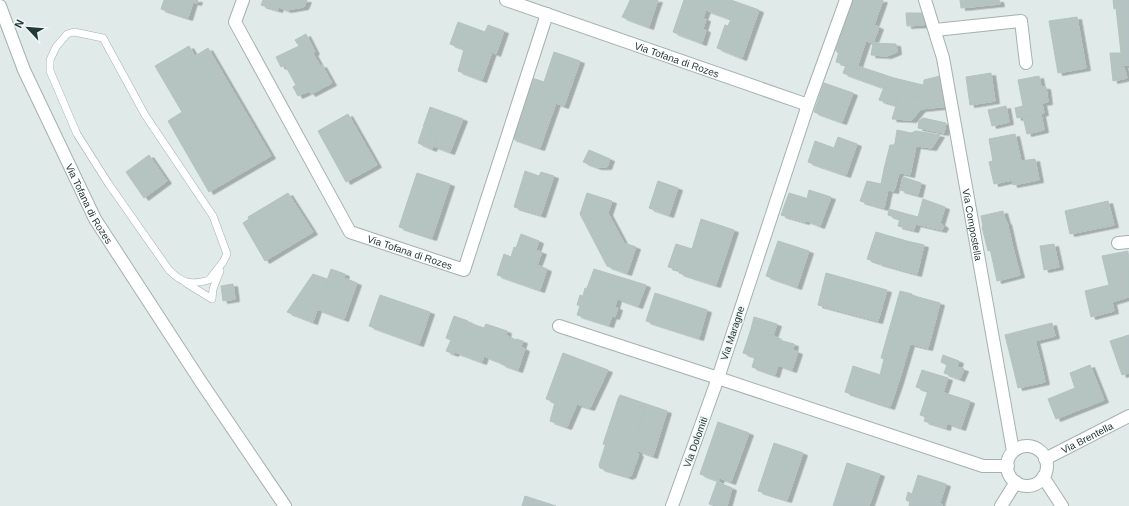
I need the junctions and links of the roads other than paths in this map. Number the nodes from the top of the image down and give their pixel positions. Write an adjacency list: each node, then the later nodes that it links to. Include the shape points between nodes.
1 (243, 0): 6 (street, Via Tofana di Rozes, via 235,22 350,232 464,270)
2 (506, 0): 6 (street, Via Tofana di Rozes)
3 (846, 0): 9 (street, Via Maragne)
4 (925, 0): 7 (street, Via Compostella)
5 (0, 6): 20 (street, Via Tofana di Rozes, via 24,70 95,219)
6 (546, 14): 9 (street, Via Tofana di Rozes)
7 (935, 30): 8 (street, via 1021,21); 15 (street, Via Compostella, via 946,74)
8 (1026, 63)
9 (808, 105): 13 (street, Via Maragne)
10 (223, 262): 11 (lane, via 209,280); 11 (lane, via 212,299); 11 (lane, via 227,254 213,216 145,115 103,38 74,32 67,34 56,47 50,60 50,71 77,134 108,184 169,270 178,280)
11 (183, 281)
12 (559, 326): 13 (street)
13 (718, 378): 17 (street, via 983,466); 21 (street, Via Dolomiti)
14 (1129, 416): 16 (street, Via Brentella)
15 (1013, 451): 16 (street, via 1031,446); 17 (street)
16 (1045, 459): 18 (street, via 1046,470)
17 (1008, 466): 19 (street)
18 (1043, 477): 19 (street, via 1031,485); 23 (street)
19 (1016, 482): 22 (street)
20 (285, 506)
21 (672, 506)
22 (1001, 506)
23 (1062, 506)

